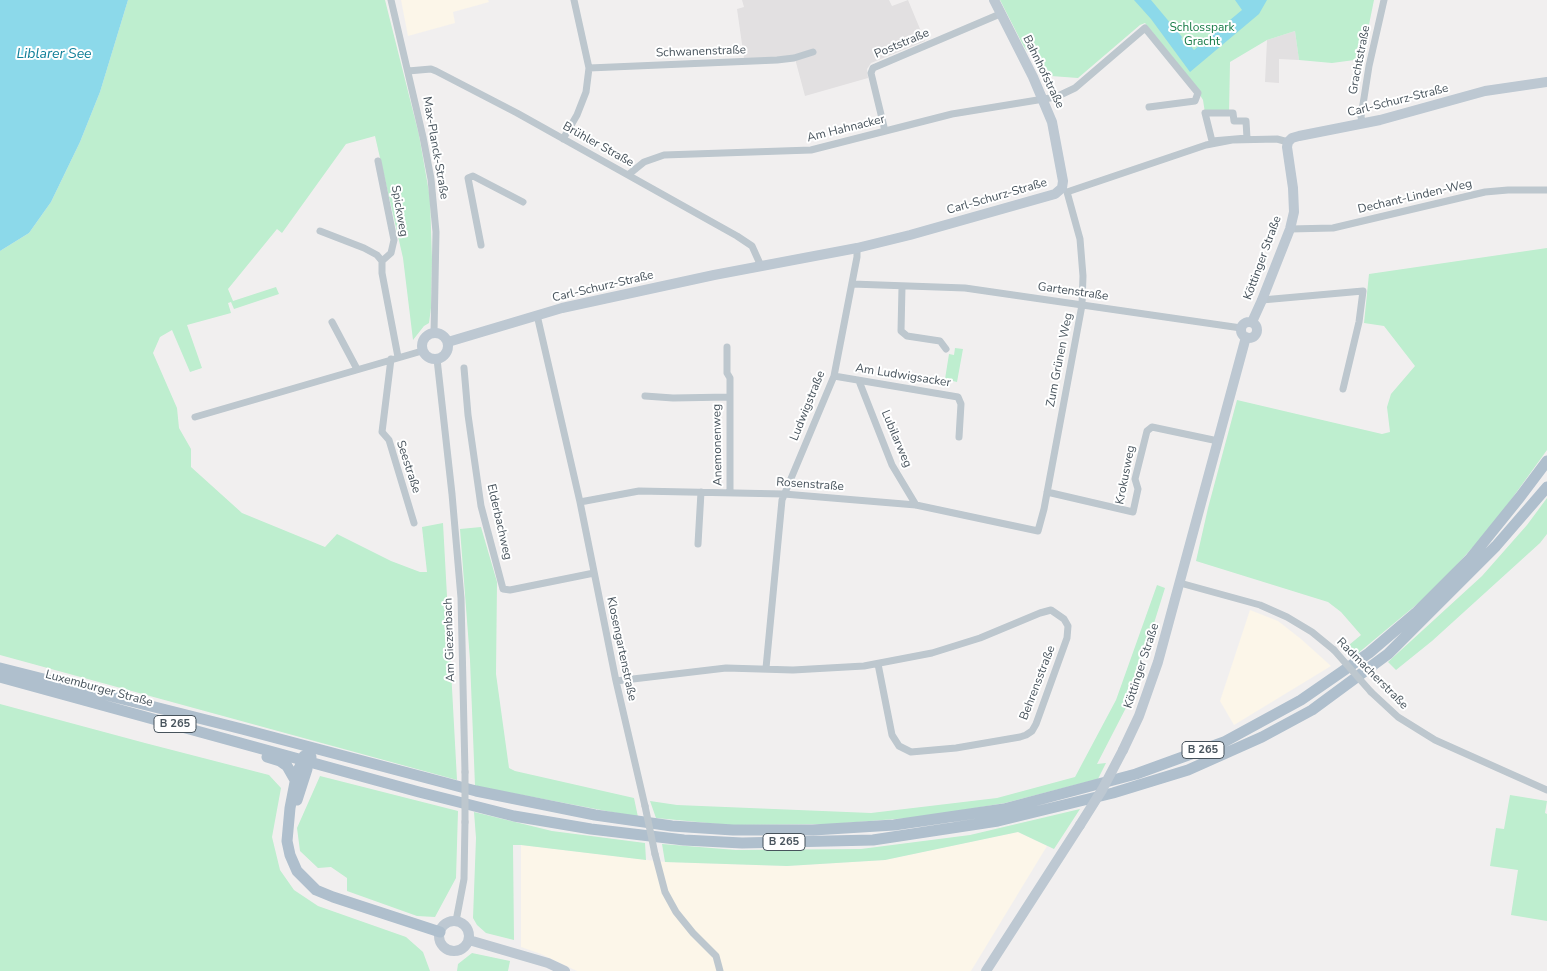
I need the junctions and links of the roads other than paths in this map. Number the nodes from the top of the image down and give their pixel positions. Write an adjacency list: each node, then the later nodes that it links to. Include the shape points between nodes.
1 (391, 0): 8 (street, Max-Planck-Straße)
2 (574, 0): 7 (street)
3 (994, 0): 5 (street, Bahnhofstraße)
4 (1384, 0): 13 (street, Grachtstraße, via 1369,66)
5 (1000, 14): 10 (street, Bahnhofstraße); 14 (street, Poststraße, via 873,68 871,72)
6 (813, 52): 7 (street, Schwanenstraße, via 777,60)
7 (590, 68): 15 (street, via 586,92)
8 (408, 71): 15 (street, Brühler Straße, via 436,71); 36 (street, Max-Planck-Straße, via 431,180 436,232)
9 (1547, 82): 13 (street, Carl-Schurz-Straße, via 1484,91)
10 (1043, 99): 11 (street, Am Hahnacker, via 1056,98 1075,88 1146,28 1198,94 1195,101); 14 (street, Am Hahnacker, via 952,114); 19 (street, Bahnhofstraße, via 1052,122)
11 (1149, 107)
12 (1234, 113): 12 (street, via 1234,120 1246,121 1247,138 1212,141 1205,113)
13 (1363, 124): 16 (street, Carl-Schurz-Straße, via 1299,136)
14 (885, 132): 18 (street, Am Hahnacker, via 811,150 664,155 644,162)
15 (563, 139): 18 (street, Brühler Straße)
16 (1288, 142): 19 (street, Carl-Schurz-Straße, via 1277,139 1232,140 1206,145); 22 (street, Köttinger Straße, via 1294,212)
17 (378, 161): 26 (street, Spickweg, via 394,240 391,253)
18 (628, 175): 27 (street, Brühler Straße, via 752,246)
19 (1065, 190): 25 (street, Carl-Schurz-Straße); 31 (street, Zum Grünen Weg, via 1080,239)
20 (1547, 190): 22 (street, Dechant-Linden-Weg, via 1485,192 1333,228)
21 (523, 202): 24 (street, via 473,176 468,178)
22 (1290, 229): 30 (street, Köttinger Straße)
23 (320, 231): 26 (street, via 364,248)
24 (482, 244)
25 (857, 248): 27 (street, Carl-Schurz-Straße); 28 (street, Ludwigstraße)
26 (382, 261): 42 (street)
27 (761, 266): 32 (street, Carl-Schurz-Straße)
28 (852, 284): 29 (street, Gartenstraße); 46 (street, Ludwigstraße)
29 (902, 286): 31 (street, Gartenstraße, via 964,288); 40 (street, via 901,331 907,336 940,341)
30 (1262, 300): 34 (street, Köttinger Straße); 48 (street, via 1363,291)
31 (1082, 305): 35 (street, Gartenstraße); 58 (street, Zum Grünen Weg)
32 (537, 315): 38 (street, Carl-Schurz-Straße); 61 (street, Klosengartenstraße)
33 (332, 322): 45 (street)
34 (1252, 322): 35 (street, via 1246,322); 37 (street, via 1256,326 1256,334)
35 (1241, 328): 37 (street)
36 (434, 333): 38 (street); 41 (street, via 423,341)
37 (1246, 338): 53 (street, Köttinger Straße)
38 (448, 342): 43 (street, via 446,354)
39 (727, 347): 50 (street, Anemonenweg)
40 (946, 349)
41 (422, 351): 42 (street); 43 (street, via 429,358)
42 (394, 358): 45 (street); 63 (street, Seestraße, via 382,432 389,440)
43 (437, 359): 81 (street, Am Giezenbach, bridge, via 460,598 466,772 464,880)
44 (464, 368): 67 (street, Elderbachweg, via 481,506 503,589)
45 (357, 369): 51 (street)
46 (834, 376): 47 (street, Am Ludwigsacker); 60 (street, Ludwigstraße)
47 (860, 381): 52 (street, Am Ludwigsacker, via 958,397 961,404); 62 (street, Lubilarweg, via 892,465)
48 (1344, 389)
49 (645, 396): 50 (street, Anemonenweg)
50 (729, 397): 59 (street, Anemonenweg)
51 (195, 417)
52 (959, 436)
53 (1218, 441): 58 (street, Krokusweg, via 1152,427 1147,431 1135,479 1138,489 1133,512); 68 (street, Köttinger Straße)
54 (1547, 461): 80 (main road, B 265, via 1470,559 1417,612 1369,653 1301,700 1224,742 1136,774 1004,809 894,825 813,830 672,826)
55 (1547, 481): 66 (main road, B 265)
56 (1547, 487): 66 (main road)
57 (701, 492): 59 (street, Rosenstraße); 61 (street, Rosenstraße, via 639,491); 65 (street)
58 (1047, 492): 64 (street, Zum Grünen Weg)
59 (730, 493): 60 (street, Rosenstraße)
60 (784, 494): 62 (street, Rosenstraße); 71 (street, Ludwigstraße)
61 (580, 502): 67 (street, Klosengartenstraße)
62 (916, 504): 64 (street, Rosenstraße)
63 (414, 523)
64 (1038, 531)
65 (698, 544)
66 (1496, 546): 77 (main road, B 265, via 1388,654 1303,714 1262,737 1188,770 1113,793 998,821 873,840 742,843 684,840 514,816)
67 (594, 573): 73 (street, Klosengartenstraße)
68 (1180, 583): 79 (street, Radmacherstraße, bridge, via 1260,605 1287,617 1334,650 1371,692 1414,728); 86 (street, Köttinger Straße, bridge, via 1158,662 1123,750 1102,790)
69 (878, 664): 69 (street, Behrensstraße, via 932,653 1051,610 1068,626 1067,638 1036,724 1032,731 1020,737 911,752 898,746 892,735); 71 (street, Behrensstraße, via 793,670)
70 (0, 668): 75 (main road, Luxemburger Straße / B 265)
71 (766, 668): 73 (street, Behrensstraße, via 726,668)
72 (0, 677): 74 (main road, Luxemburger Straße / B 265)
73 (616, 682): 85 (street, Klosengartenstraße, bridge, via 664,892 693,933 716,956)
74 (44, 688): 76 (main road, Luxemburger Straße / B 265); 78 (main road, via 79,705 275,759)
75 (242, 729): 76 (main road, via 261,739 300,751); 80 (main road, B 265, via 442,783)
76 (306, 760): 77 (main road, B 265); 78 (main road, via 307,769); 80 (main road, via 317,756 439,789 509,802)
77 (336, 768): 78 (main road, via 317,771)
78 (299, 781): 82 (main road, via 287,834 290,855 297,871 310,885 333,897)
79 (1547, 790)
80 (527, 802)
81 (456, 921): 82 (street, via 446,923); 83 (street, via 467,928)
82 (440, 932): 83 (street, via 441,944 449,950 463,949)
83 (469, 940): 84 (street)
84 (565, 971)
85 (720, 971)
86 (986, 971)

